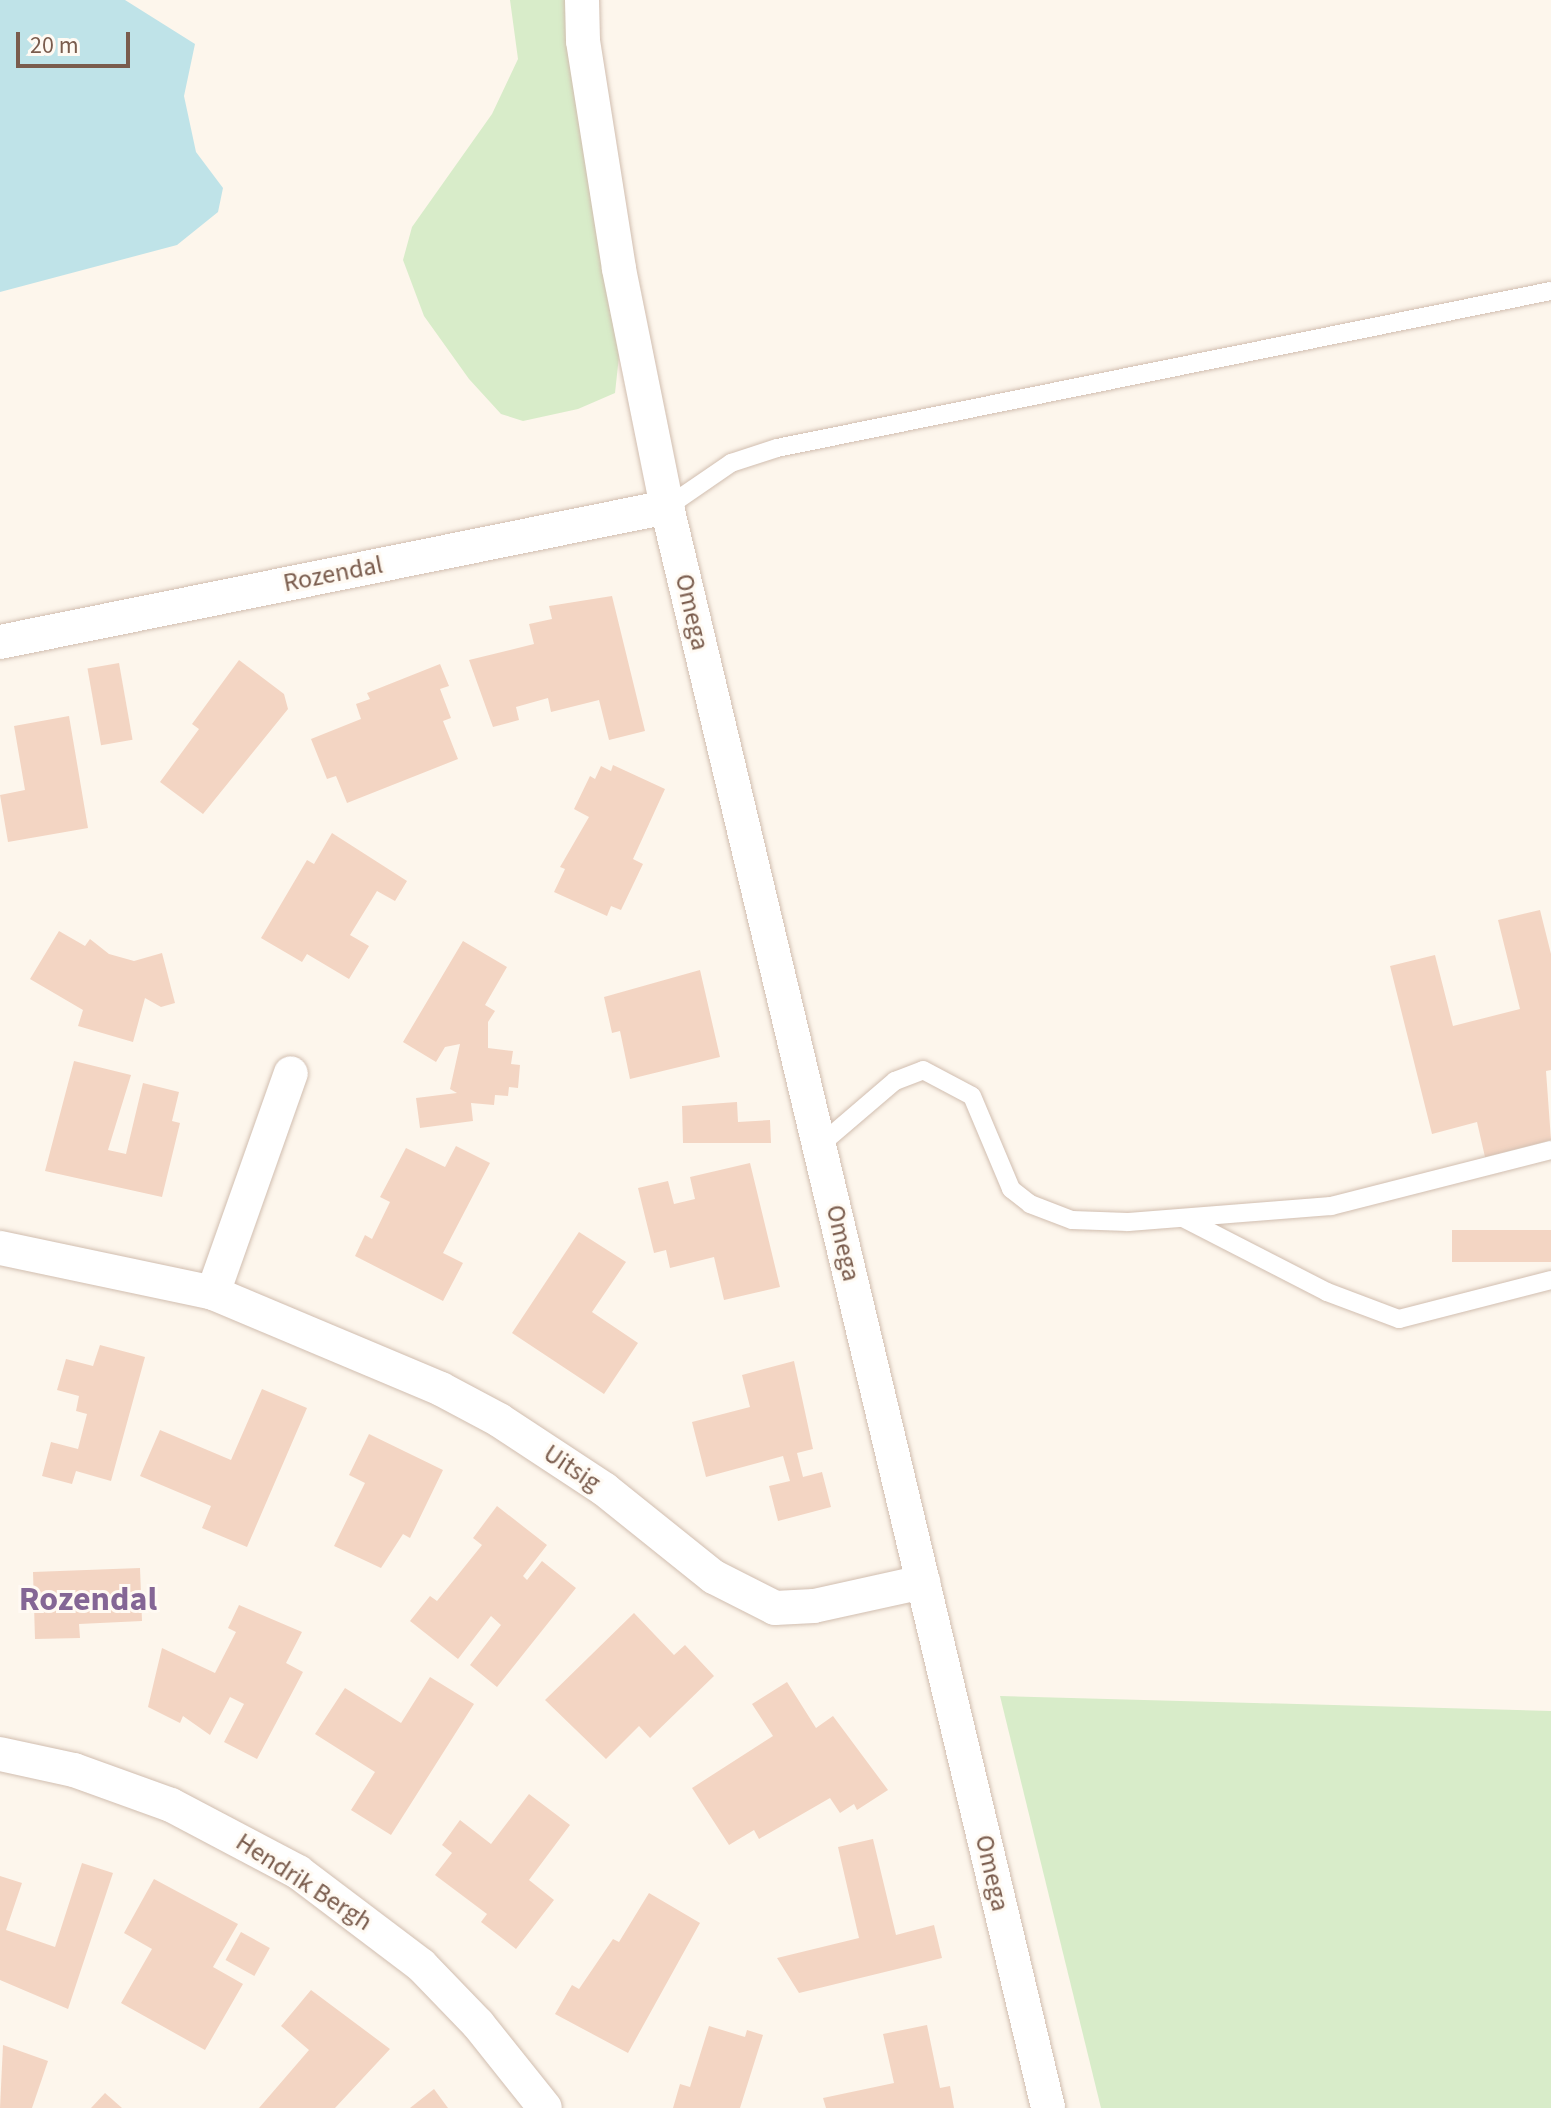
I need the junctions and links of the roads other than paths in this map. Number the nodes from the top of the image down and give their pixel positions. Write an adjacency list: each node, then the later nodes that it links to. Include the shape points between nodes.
1 (582, 0): 3 (street, Omega, via 583,41 639,377)
2 (1551, 291): 3 (lane, via 777,448 731,463)
3 (667, 507): 4 (street, Rozendal); 6 (street, Omega)
4 (0, 642)
5 (291, 1073): 11 (street)
6 (820, 1145): 8 (lane, via 895,1081 923,1070 972,1096 1011,1189 1030,1204 1072,1220); 12 (street, Omega)
7 (1551, 1150): 8 (lane, via 1331,1206)
8 (1183, 1218): 10 (lane, via 1327,1292 1399,1319)
9 (0, 1248): 11 (street, Uitsig)
10 (1551, 1280)
11 (213, 1293): 12 (street, Uitsig, via 349,1346 499,1420 604,1489 740,1595 775,1608 814,1606)
12 (923, 1582): 15 (street, Omega)
13 (0, 1754): 14 (street, Hendrik Bergh, via 74,1770 171,1805 298,1872 421,1965 478,2024)
14 (545, 2108)
15 (1048, 2108)

